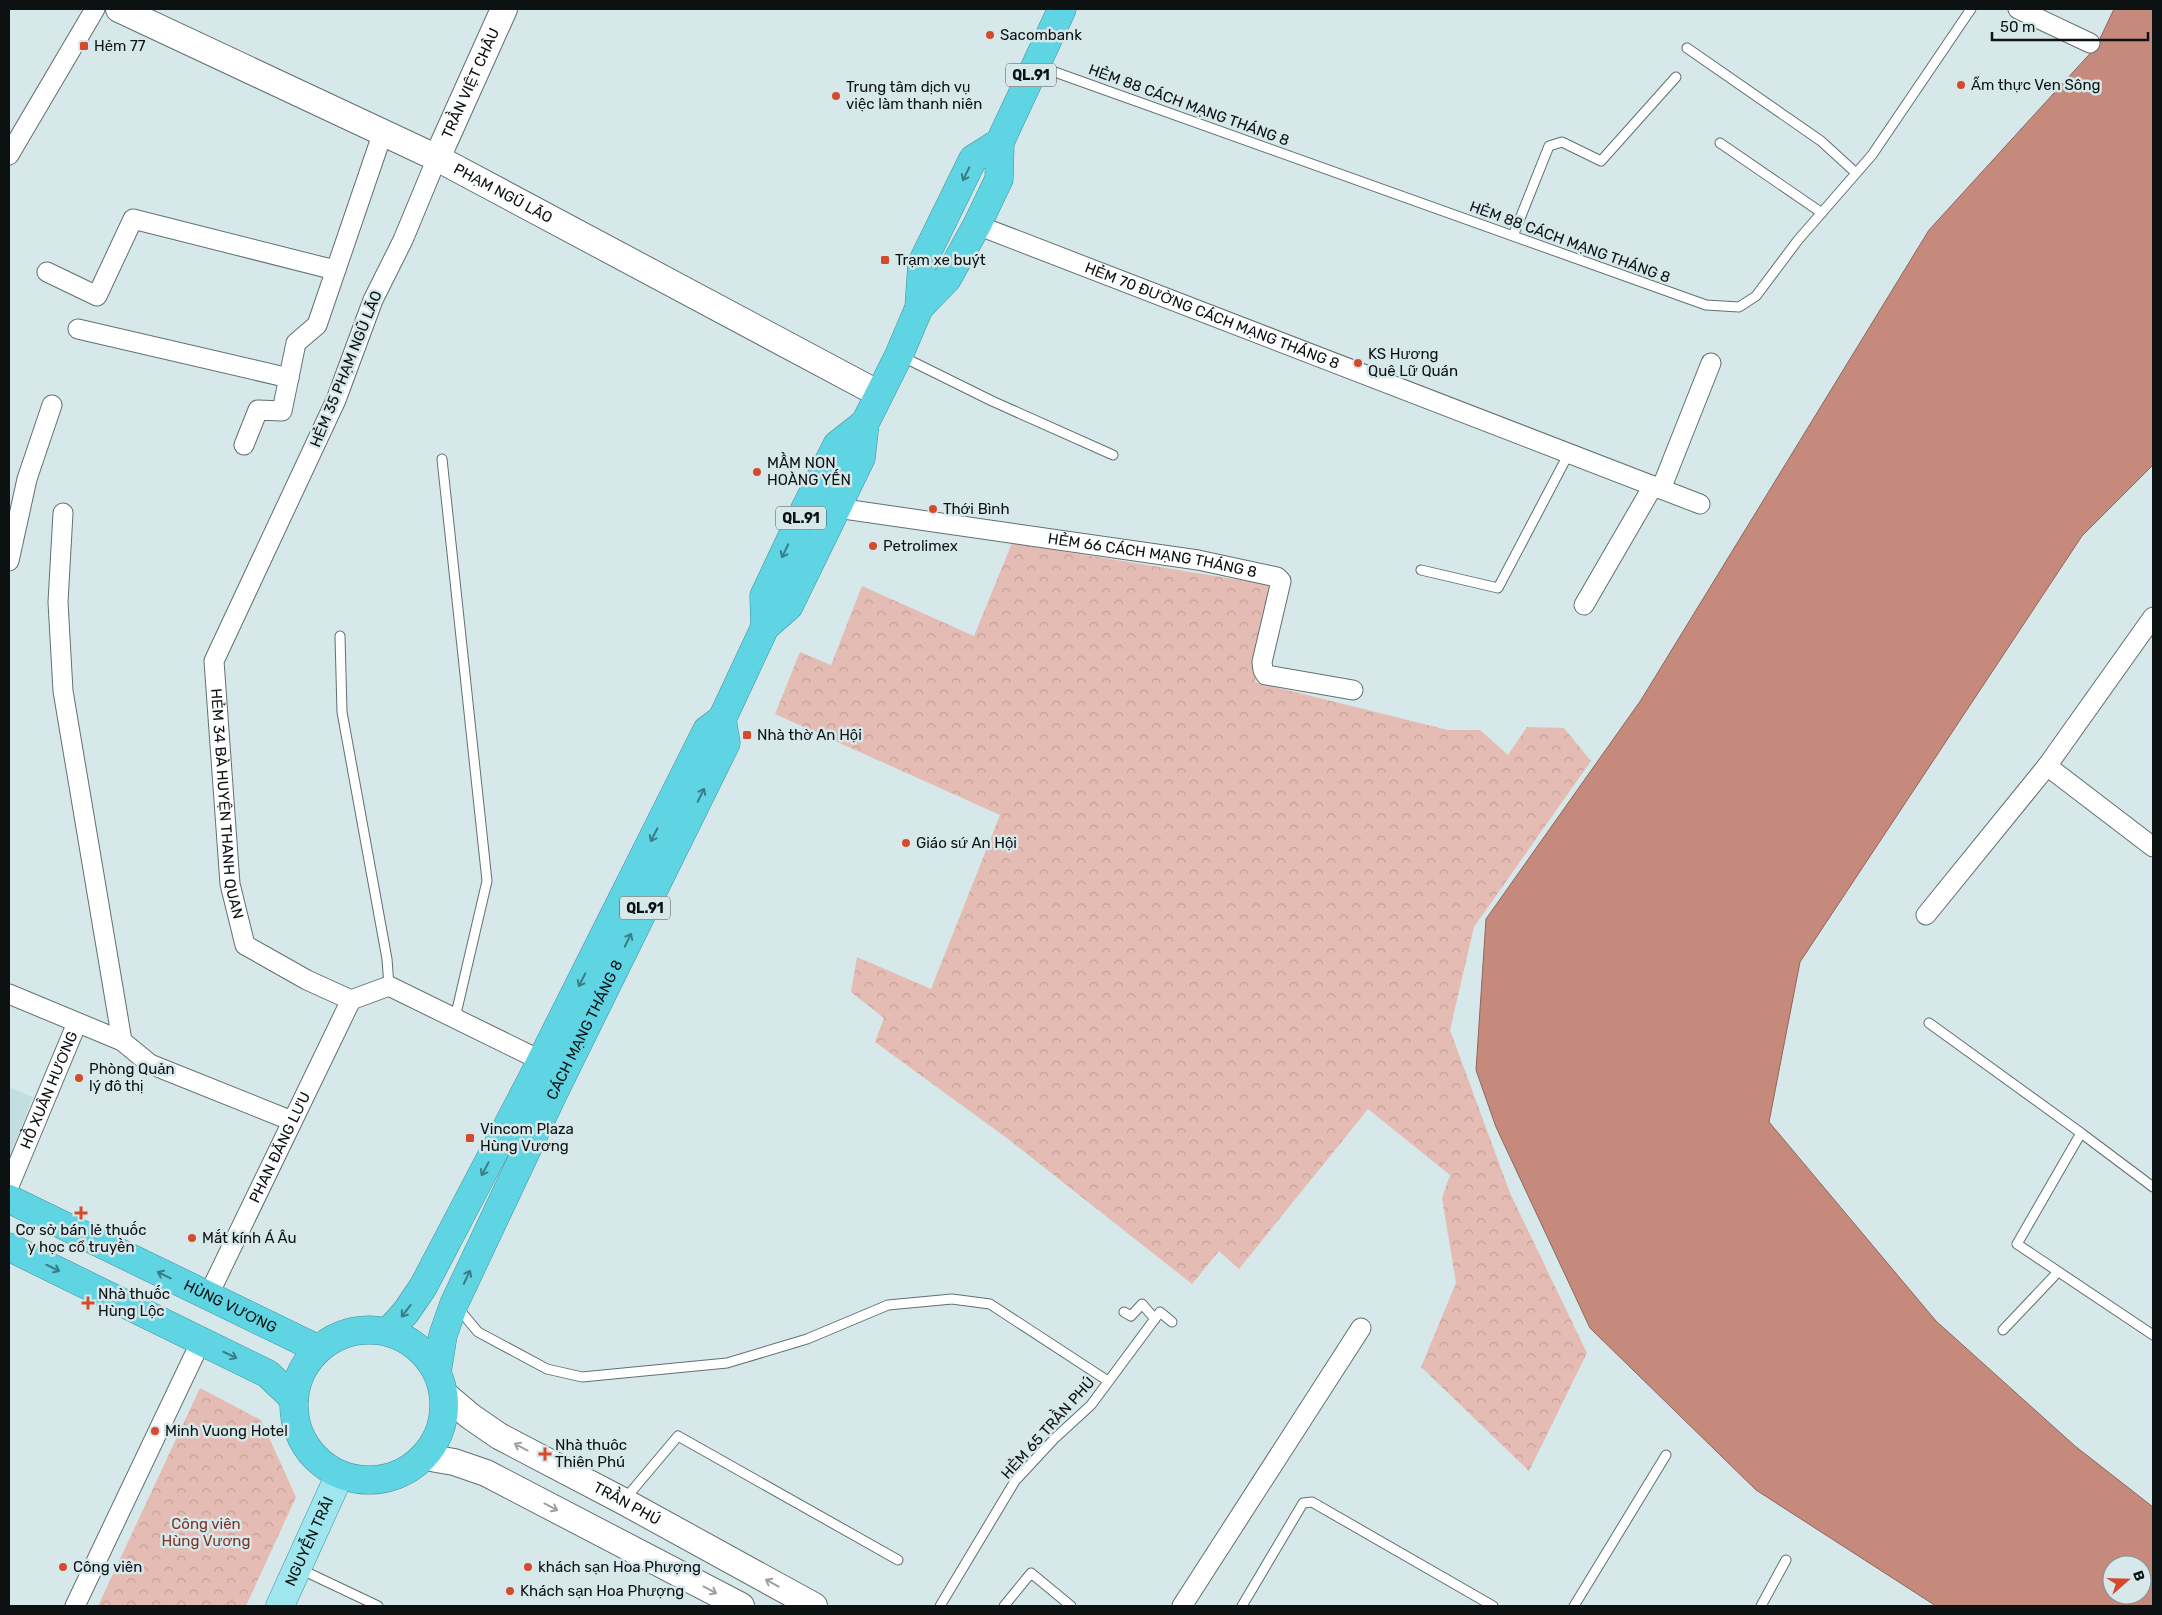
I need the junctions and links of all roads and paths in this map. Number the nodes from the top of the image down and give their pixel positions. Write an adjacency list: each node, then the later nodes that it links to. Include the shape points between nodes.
1 (95, 9): 14 (street)
2 (119, 9): 11 (street, PHẠM NGŨ LÃO)
3 (504, 9): 15 (street, TRẦN VIỆT CHÂU)
4 (1062, 9): 9 (highway, CÁCH MẠNG THÁNG 8 / QL.91)
5 (1971, 9): 16 (lane, HẺM 88 CÁCH MẠNG THÁNG 8, via 1872,155)
6 (2018, 9): 7 (street)
7 (2090, 43)
8 (1687, 48): 16 (lane, via 1821,141)
9 (1036, 65): 12 (highway, CÁCH MẠNG THÁNG 8 / QL.91); 19 (lane, HẺM 88 CÁCH MẠNG THÁNG 8)
10 (1676, 77): 19 (lane, via 1601,161 1562,142 1549,146)
11 (383, 132): 15 (street, PHẠM NGŨ LÃO); 20 (street)
12 (1000, 142): 18 (highway, CÁCH MẠNG THÁNG 8 / QL.91, via 998,179); 22 (highway, CÁCH MẠNG THÁNG 8 / QL.91, one-way to 22, via 973,159 922,264)
13 (1720, 143): 17 (lane)
14 (9, 155)
15 (437, 158): 27 (street, PHẠM NGŨ LÃO); 44 (street, HẺM 35 PHẠM NGŨ LÃO, via 403,240 373,300 336,400)
16 (1856, 173): 17 (lane, HẺM 88 CÁCH MẠNG THÁNG 8)
17 (1822, 212): 19 (lane, HẺM 88 CÁCH MẠNG THÁNG 8, via 1756,296 1739,307 1706,305)
18 (977, 225): 22 (highway, CÁCH MẠNG THÁNG 8 / QL.91, via 947,279); 31 (street, HẺM 70 ĐƯỜNG CÁCH MẠNG THÁNG 8)
19 (1513, 236)
20 (335, 270): 21 (street, via 133,219 97,296); 26 (street, via 317,325 296,343)
21 (47, 272)
22 (919, 308): 24 (highway, CÁCH MẠNG THÁNG 8 / QL.91)
23 (78, 329): 26 (street)
24 (899, 355): 27 (highway, CÁCH MẠNG THÁNG 8 / QL.91); 32 (lane)
25 (1711, 362): 34 (street)
26 (289, 378): 30 (street, via 282,411 258,410)
27 (880, 394): 29 (highway, CÁCH MẠNG THÁNG 8 / QL.91)
28 (52, 405): 38 (street, via 27,478)
29 (865, 423): 36 (highway, CÁCH MẠNG THÁNG 8 / QL.91, via 861,458); 42 (highway, CÁCH MẠNG THÁNG 8 / QL.91, one-way to 42, via 837,445 805,509 764,596)
30 (244, 445)
31 (1570, 453): 34 (street, HẺM 70 ĐƯỜNG CÁCH MẠNG THÁNG 8); 39 (lane, via 1498,588)
32 (1113, 455)
33 (442, 459): 53 (lane, via 487,881)
34 (1657, 487): 35 (street, HẺM 70 ĐƯỜNG CÁCH MẠNG THÁNG 8); 40 (street)
35 (1700, 504)
36 (837, 508): 42 (highway, CÁCH MẠNG THÁNG 8 / QL.91, via 789,606); 45 (street, HẺM 66 CÁCH MẠNG THÁNG 8, via 1198,560 1277,577 1282,581 1262,662 1266,675)
37 (63, 513): 56 (street, via 58,602 63,692)
38 (9, 561)
39 (1420, 570)
40 (1584, 605)
41 (2153, 617): 47 (street)
42 (765, 627): 46 (highway, CÁCH MẠNG THÁNG 8 / QL.91)
43 (340, 636): 50 (lane, via 342,712 388,959)
44 (214, 661): 52 (street, HẺM 34 BÀ HUYỆN THANH QUAN, via 230,884 245,945 307,980)
45 (1353, 690)
46 (722, 719): 57 (highway, CÁCH MẠNG THÁNG 8 / QL.91, one-way to 57, via 707,730); 66 (highway, CÁCH MẠNG THÁNG 8 / QL.91, one-way to 46, via 552,1094 726,743)
47 (2047, 766): 48 (street); 49 (street)
48 (2153, 847)
49 (1926, 915)
50 (389, 986): 52 (street); 53 (street)
51 (9, 994): 54 (street)
52 (351, 1000): 58 (street, PHAN ĐĂNG LƯU)
53 (455, 1018): 57 (street)
54 (77, 1023): 56 (street); 60 (street, HỒ XUÂN HƯƠNG)
55 (1928, 1023): 59 (lane)
56 (122, 1041): 58 (street, via 150,1064)
57 (542, 1060): 72 (highway, CÁCH MẠNG THÁNG 8 / QL.91, one-way to 72, via 423,1287)
58 (292, 1121): 65 (street, PHAN ĐĂNG LƯU)
59 (2080, 1133): 61 (lane); 64 (lane, via 2017,1244)
60 (9, 1186)
61 (2153, 1187)
62 (9, 1199): 65 (highway, HÙNG VƯƠNG, one-way to 62)
63 (9, 1247): 74 (highway, one-way to 74)
64 (2057, 1273): 71 (lane); 73 (lane)
65 (208, 1296): 75 (highway, HÙNG VƯƠNG)
66 (454, 1304): 76 (lane, via 478,1332 546,1369 582,1377 727,1363 807,1339 888,1305 952,1299 990,1304); 77 (highway, CÁCH MẠNG THÁNG 8 / QL.91, via 443,1335)
67 (1124, 1312): 68 (lane, via 1131,1316 1142,1304)
68 (1155, 1319): 69 (lane, via 1160,1312); 76 (lane, HẺM 65 TRẦN PHÚ)
69 (1172, 1322)
70 (1362, 1328): 94 (street)
71 (2003, 1330)
72 (388, 1332): 75 (highway, via 351,1332 333,1338); 77 (highway, via 404,1338 424,1354)
73 (2153, 1335)
74 (200, 1341): 78 (highway, one-way to 78, via 268,1374); 87 (street)
75 (318, 1349): 78 (highway, via 297,1381)
76 (1108, 1381): 91 (lane, HẺM 65 TRẦN PHÚ, via 1090,1405 1015,1482)
77 (440, 1383): 80 (highway, via 444,1416 439,1438); 82 (street, TRẦN PHÚ, one-way to 77, via 498,1436 470,1416)
78 (294, 1399): 81 (highway, via 295,1423 304,1444 319,1463)
79 (1666, 1455): 97 (lane)
80 (425, 1457): 81 (highway, via 407,1472 385,1480 362,1481); 86 (street, one-way to 86, via 454,1462 486,1473)
81 (339, 1476): 85 (main road, NGUYỄN TRÃI)
82 (624, 1501): 83 (lane, via 678,1436); 90 (street, TRẦN PHÚ, one-way to 82)
83 (898, 1560)
84 (1786, 1560): 98 (lane)
85 (298, 1568): 88 (main road, NGUYỄN TRÃI); 89 (lane)
86 (736, 1605)
87 (75, 1606)
88 (280, 1606)
89 (378, 1606)
90 (814, 1606)
91 (940, 1606)
92 (1004, 1606): 93 (lane, via 1031,1572)
93 (1071, 1606)
94 (1182, 1606)
95 (1242, 1606): 96 (lane, via 1303,1503 1312,1502)
96 (1492, 1606)
97 (1574, 1606)
98 (1761, 1606)

